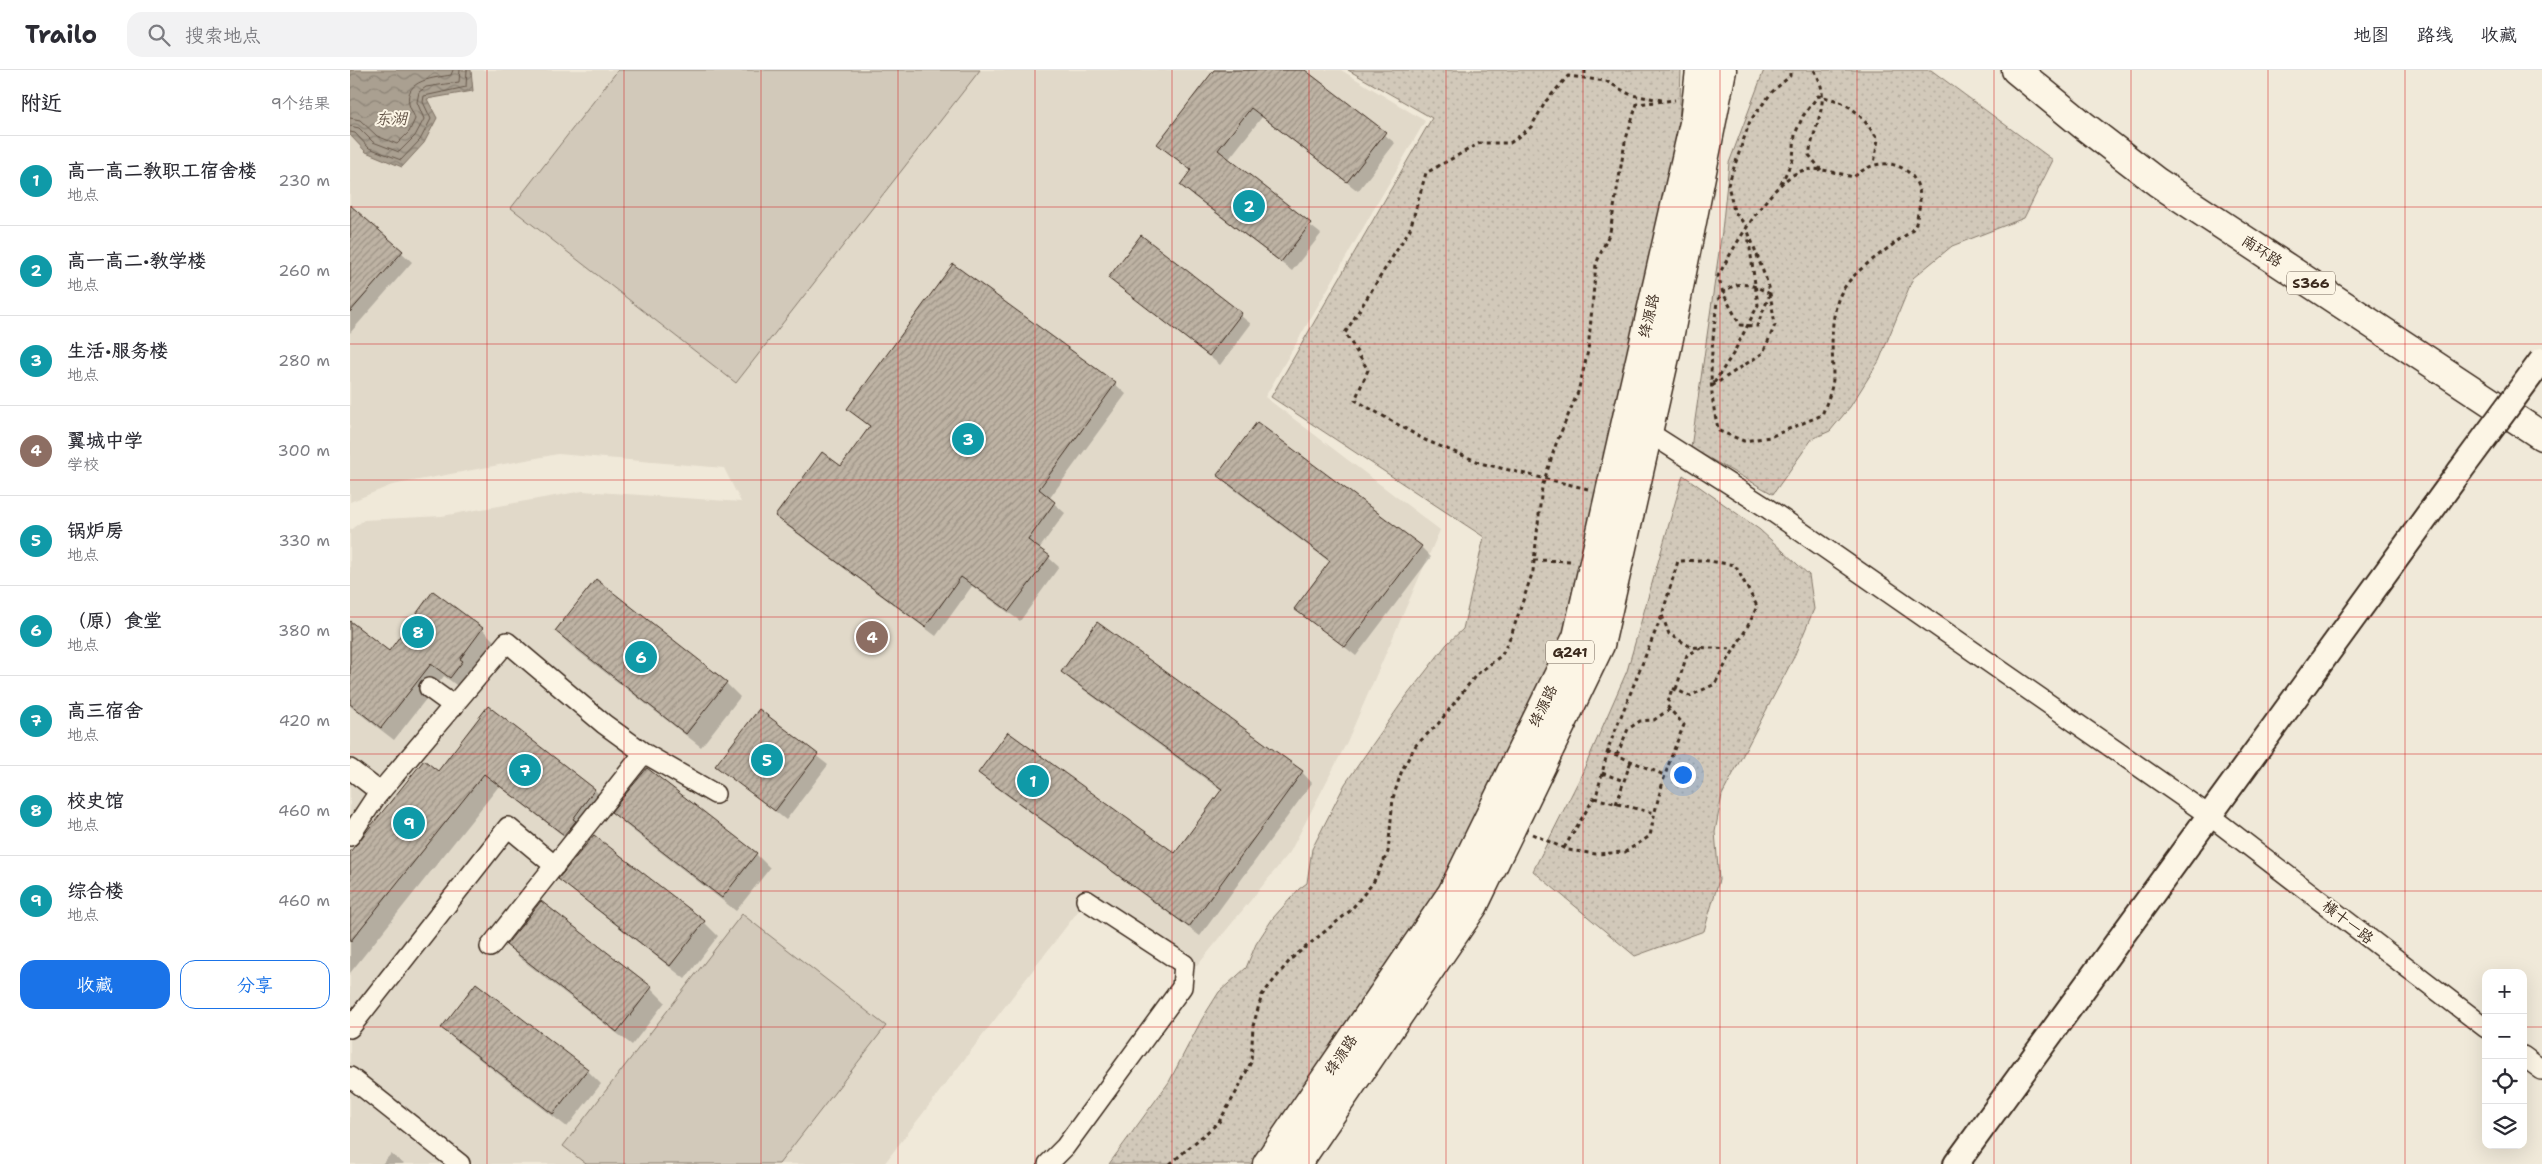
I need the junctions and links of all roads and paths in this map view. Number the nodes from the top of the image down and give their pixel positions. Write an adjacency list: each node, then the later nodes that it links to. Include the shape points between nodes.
1 (1584, 70): 6 (path)
2 (1722, 70): 20 (main road, 绛源路 / G241)
3 (1790, 70): 13 (path, via 1790,76 1772,92 1750,121 1728,185 1734,211)
4 (1814, 70): 8 (path)
5 (2016, 70): 21 (main road, 南环路 / S366, via 2157,182)
6 (1585, 78): 9 (path, via 1606,81 1631,95); 22 (path, via 1568,76 1546,101 1531,127 1510,144 1480,143 1426,172 1410,228 1345,333 1368,370 1355,400 1425,440 1484,464)
7 (1698, 83): 9 (path); 23 (main road, 绛源路 / G241, via 1694,123)
8 (1823, 97): 10 (path, via 1835,99 1859,112 1878,139); 11 (path, via 1822,114 1812,136 1809,155); 12 (path, via 1818,96 1803,116 1795,134 1793,159)
9 (1667, 101): 22 (path, via 1637,104 1625,142 1610,232 1596,264 1588,351 1580,384)
10 (1874, 164): 11 (path, via 1854,177); 19 (path, via 1904,168 1920,185 1922,199 1914,228 1870,262 1839,298 1832,329 1833,381 1822,415 1770,437 1744,441 1720,431 1712,406)
11 (1821, 170): 12 (path, via 1803,170)
12 (1780, 186): 13 (path, via 1762,203)
13 (1747, 229): 14 (path); 15 (path, via 1718,276); 16 (path)
14 (1757, 287): 15 (path, via 1734,285); 16 (path); 17 (path, via 1758,305)
15 (1722, 292): 17 (path, via 1740,325); 19 (path, via 1717,301)
16 (1770, 294): 17 (path, via 1757,326); 19 (path, via 1775,325 1763,353)
17 (1748, 325): 19 (path)
18 (2542, 360): 46 (street, bridge)
19 (1712, 386)
20 (1648, 432): 46 (street, 横十一路, via 1775,513); 47 (main road, 绛源路 / G241, via 1600,645)
21 (2542, 436)
22 (1545, 478): 23 (path); 24 (path)
23 (1608, 495): 25 (main road, 绛源路 / G241)
24 (1534, 560): 25 (path); 60 (path, via 1533,571 1502,655 1476,675 1438,724 1416,746 1402,770 1393,798 1388,852 1373,883 1350,911 1291,959 1262,996 1253,1026 1251,1062 1237,1091 1219,1122)
25 (1594, 561): 61 (main road, 绛源路 / G241, via 1577,637 1452,893)
26 (1662, 615): 27 (path, via 1669,634 1691,647); 28 (path, via 1678,562 1702,560 1735,565 1757,606); 33 (path)
27 (1702, 648): 28 (path); 30 (path, via 1687,655)
28 (1733, 649): 30 (path, via 1715,684 1690,696)
29 (429, 688): 31 (street)
30 (1676, 690): 32 (path, via 1672,688 1667,706)
31 (454, 706): 34 (street, via 506,642); 41 (street)
32 (1670, 709): 35 (path, via 1654,720 1640,721 1628,729); 39 (path, via 1684,725)
33 (1607, 751): 35 (path); 38 (path)
34 (644, 753): 42 (street); 50 (street)
35 (1617, 755): 36 (path)
36 (1631, 761): 39 (path); 40 (path)
37 (350, 769): 41 (street)
38 (1602, 773): 40 (path); 43 (path)
39 (1664, 775): 45 (path)
40 (1624, 781): 44 (path)
41 (380, 792): 48 (street)
42 (715, 794)
43 (1594, 798): 44 (path); 49 (path)
44 (1616, 804): 45 (path)
45 (1654, 813): 49 (path, via 1650,836 1625,852 1596,854)
46 (2210, 816): 53 (street, 横十一路); 63 (street)
47 (1513, 825): 49 (path); 62 (main road, 绛源路 / G241, via 1474,905)
48 (350, 836)
49 (1564, 848)
50 (555, 866): 52 (street); 54 (street, via 508,827)
51 (1086, 900): 59 (street, via 1184,964 1182,987)
52 (490, 947)
53 (2482, 1025)
54 (350, 1028)
55 (2527, 1059): 56 (street)
56 (2542, 1070)
57 (350, 1077): 58 (street)
58 (460, 1164)
59 (1048, 1164)
60 (1170, 1164)
61 (1267, 1164)
62 (1297, 1164)
63 (1956, 1164)

